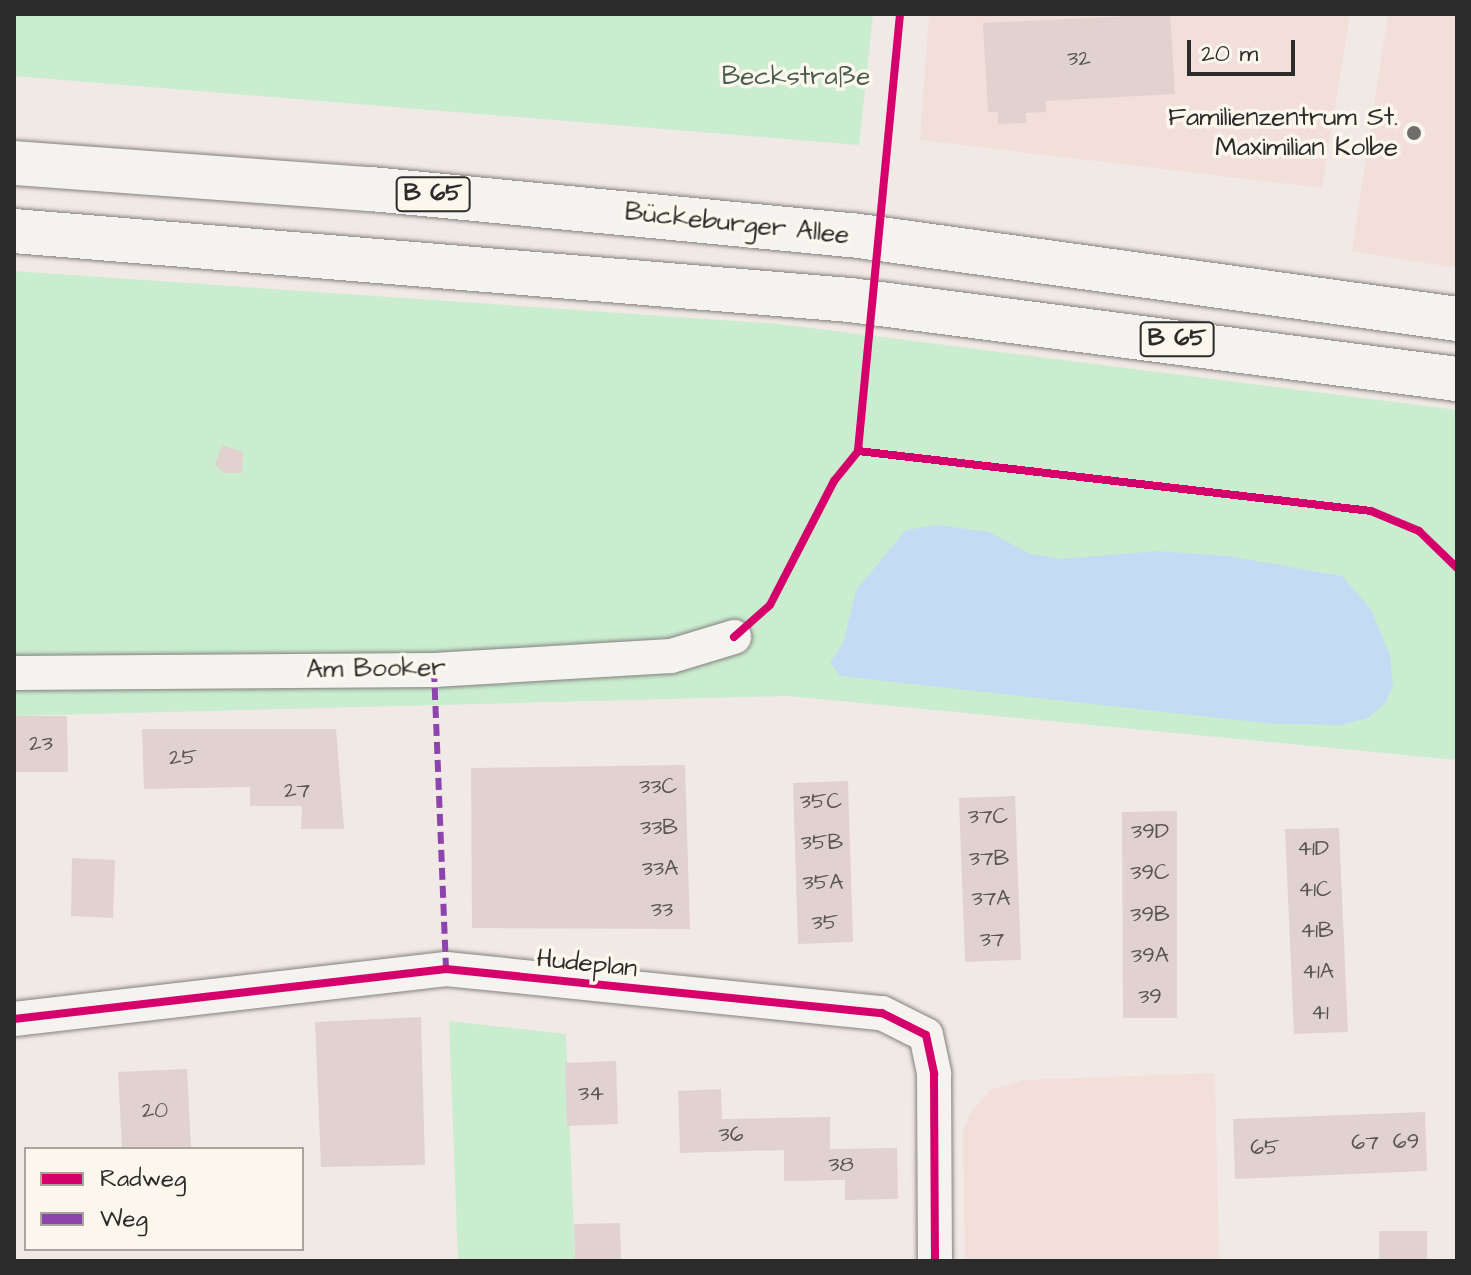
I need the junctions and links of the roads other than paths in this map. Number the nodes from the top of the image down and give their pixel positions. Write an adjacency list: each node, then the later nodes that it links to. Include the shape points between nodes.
1 (14, 163): 3 (highway, Bückeburger Allee / B 65, via 386,190 852,235)
2 (14, 231): 4 (highway, B 65, via 850,300)
3 (1457, 319)
4 (1457, 379)
5 (734, 637): 6 (street, Am Booker, via 671,656 449,669)
6 (14, 673)
7 (14, 1019): 8 (street, Hudeplan, via 446,969 882,1013 926,1035 934,1074)
8 (935, 1261)

